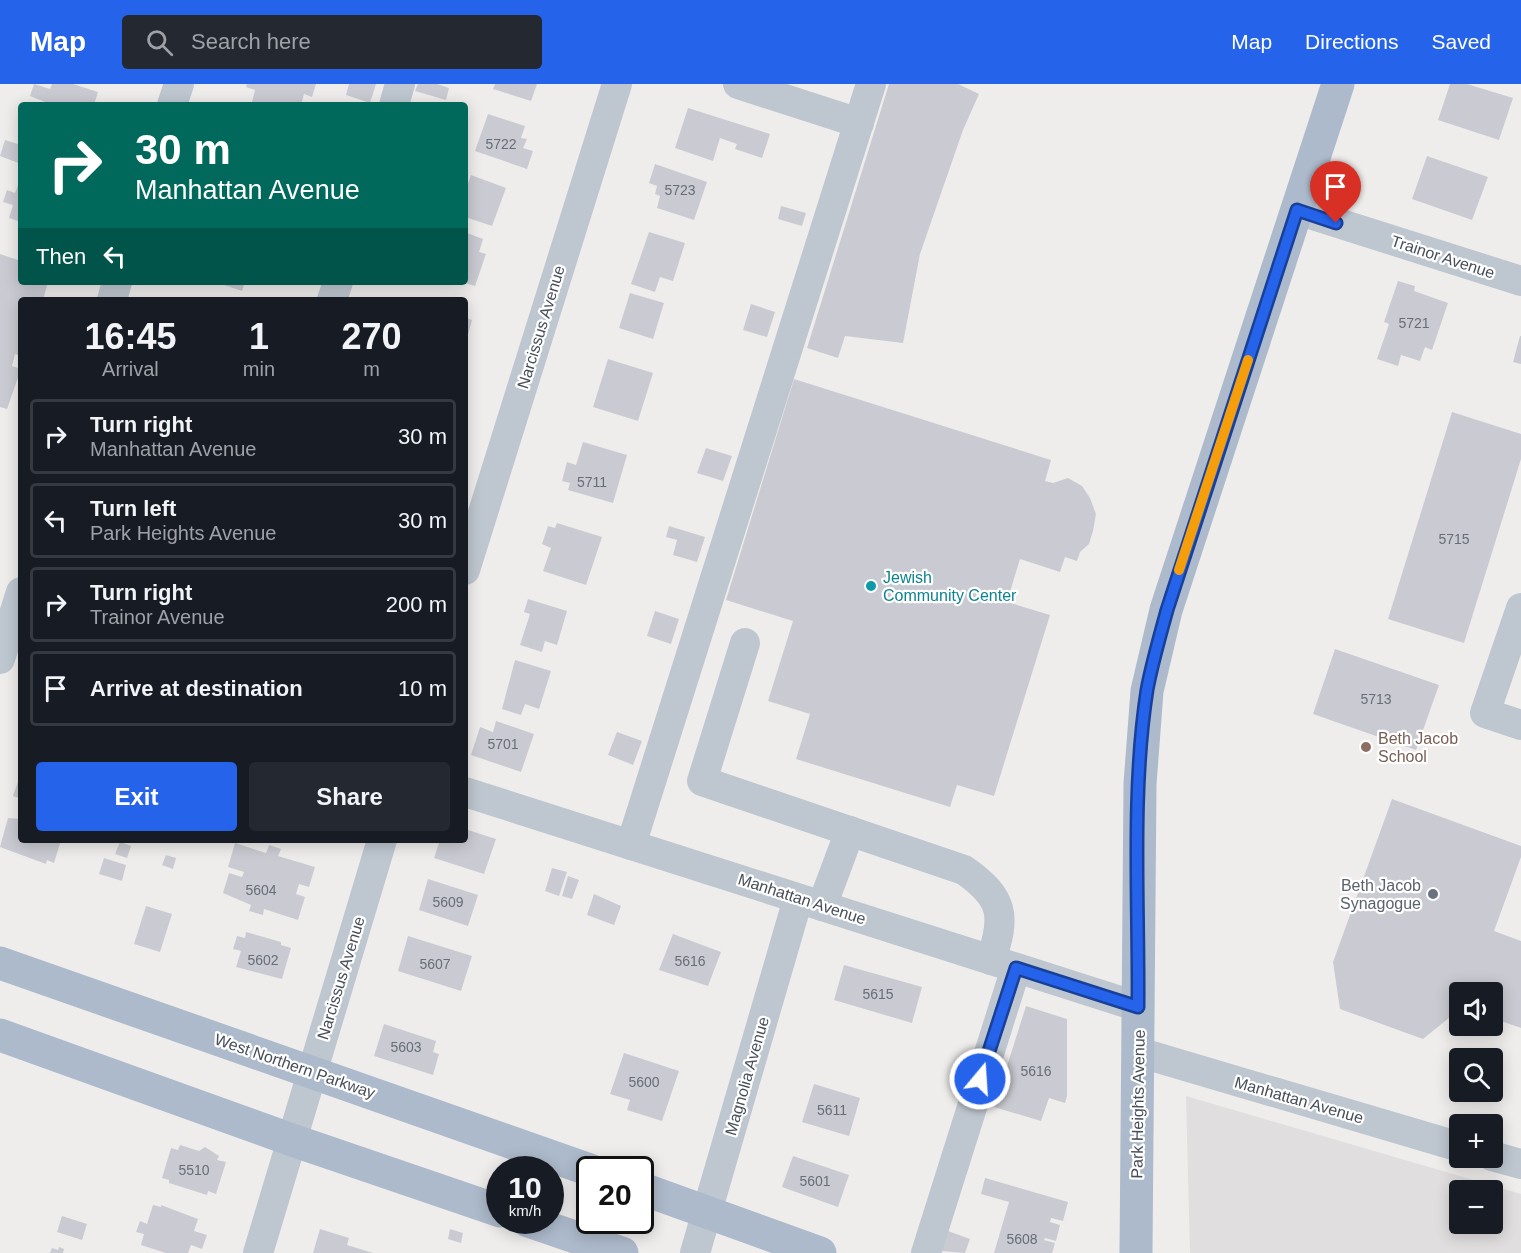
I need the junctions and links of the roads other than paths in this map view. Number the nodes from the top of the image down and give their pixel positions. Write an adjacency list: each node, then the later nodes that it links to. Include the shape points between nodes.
1 (179, 84): 7 (street)
2 (400, 84): 8 (street)
3 (617, 84): 12 (street, Narcissus Avenue)
4 (738, 84): 9 (street)
5 (871, 84): 9 (street)
6 (1338, 84): 10 (main road, Park Heights Avenue)
7 (173, 102)
8 (395, 102)
9 (858, 123): 21 (street)
10 (1297, 210): 11 (street, Trainor Avenue); 25 (main road, Park Heights Avenue, via 1167,610 1147,691 1140,784)
11 (1521, 281)
12 (468, 560)
13 (18, 603): 16 (street)
14 (1521, 608): 17 (street, via 1485,713)
15 (745, 643): 19 (street, via 702,781)
16 (6, 649)
17 (1521, 725)
18 (468, 793): 21 (street, Manhattan Avenue)
19 (850, 831): 22 (street, Magnolia Avenue); 24 (street, via 964,870 979,880 991,893 1000,913)
20 (381, 843): 28 (street, Narcissus Avenue)
21 (631, 845): 22 (street, Manhattan Avenue)
22 (810, 902): 24 (street, Manhattan Avenue); 36 (street, Magnolia Avenue)
23 (0, 963): 28 (main road, West Northern Parkway)
24 (1004, 964): 25 (street, Manhattan Avenue); 42 (street)
25 (1138, 1007): 27 (main road, Park Heights Avenue)
26 (0, 1035): 29 (main road)
27 (1138, 1052): 30 (street, Manhattan Avenue); 43 (main road, Park Heights Avenue)
28 (312, 1072): 29 (street, Narcissus Avenue); 33 (main road, West Northern Parkway)
29 (292, 1140): 35 (main road); 38 (street, Narcissus Avenue)
30 (1449, 1144)
31 (1503, 1159): 32 (street)
32 (1521, 1164)
33 (576, 1165)
34 (654, 1193): 36 (main road)
35 (486, 1206)
36 (708, 1212): 40 (street, Magnolia Avenue); 41 (main road)
37 (564, 1233): 39 (main road)
38 (258, 1253)
39 (622, 1253)
40 (695, 1253)
41 (820, 1253)
42 (926, 1253)
43 (1136, 1253)

